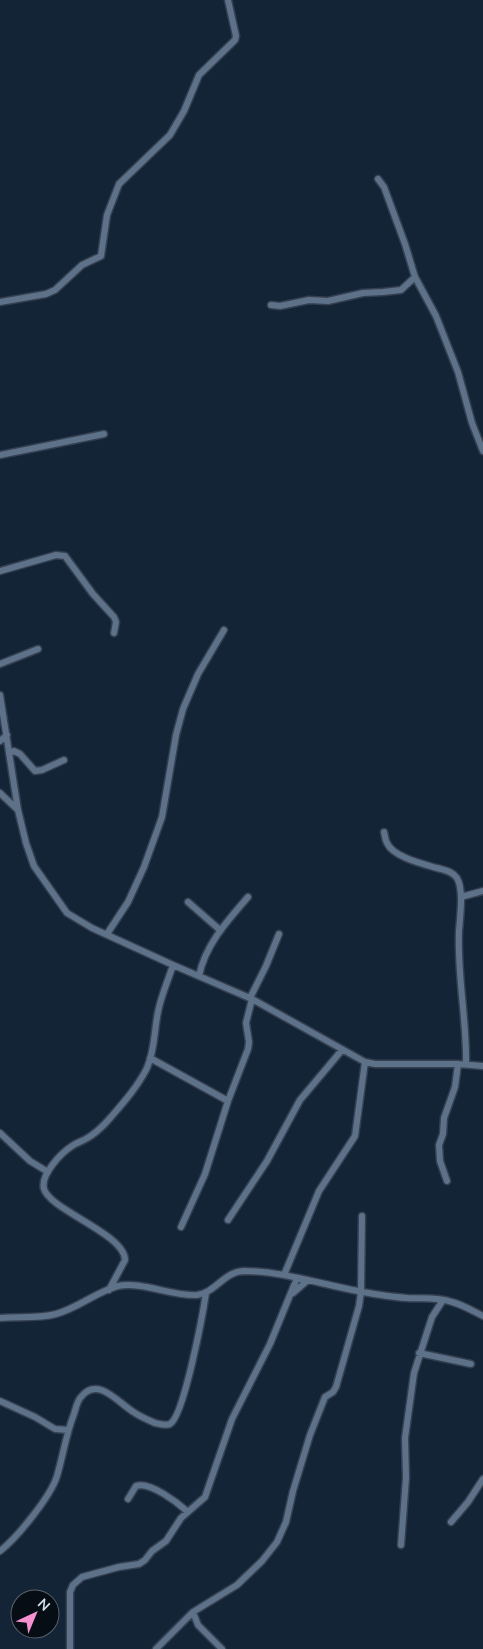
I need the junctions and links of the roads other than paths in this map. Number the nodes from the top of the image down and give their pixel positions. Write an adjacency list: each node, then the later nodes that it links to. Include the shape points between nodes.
1 (228, 0): 4 (street, via 235,40 199,75 184,112 170,135 119,184 107,215 101,256 82,265 55,290)
2 (378, 179): 3 (street, via 384,187)
3 (416, 277): 5 (street, via 401,290 363,292 328,301); 7 (street, via 455,363)
4 (0, 302)
5 (271, 305)
6 (104, 434): 8 (street)
7 (483, 451)
8 (0, 455)
9 (0, 571): 11 (street, via 56,555 65,556 114,617)
10 (224, 630): 27 (street, via 198,674 183,709 162,817 144,866 128,902)
11 (114, 633)
12 (38, 648): 13 (street)
13 (0, 664)
14 (0, 695): 15 (street)
15 (7, 736): 16 (street); 17 (street)
16 (0, 740)
17 (10, 753): 18 (street, via 20,754 35,770); 20 (street)
18 (64, 760)
19 (0, 793): 20 (street)
20 (18, 810): 27 (street, via 34,866 60,905 81,922)
21 (384, 832): 24 (street, via 386,843 397,854 453,874)
22 (483, 891): 24 (street)
23 (248, 897): 26 (street)
24 (461, 897): 35 (street, via 459,960 466,1042)
25 (188, 902): 26 (street)
26 (220, 930): 30 (street, via 203,961)
27 (107, 934): 29 (street)
28 (279, 934): 31 (street)
29 (173, 965): 30 (street); 33 (street, via 159,1009)
30 (199, 976): 31 (street)
31 (251, 998): 32 (street); 37 (street, via 246,1023 248,1049)
32 (342, 1050): 34 (street); 42 (street, via 300,1100 270,1155)
33 (150, 1058): 37 (street); 39 (street, via 137,1084 107,1122 66,1151)
34 (365, 1062): 35 (street); 44 (street, via 355,1136 319,1191)
35 (462, 1064): 36 (street); 40 (street, via 444,1118 439,1145)
36 (483, 1066)
37 (228, 1101): 43 (street, via 205,1174)
38 (0, 1133): 39 (street, via 30,1161)
39 (48, 1172): 47 (street, via 44,1190 53,1202 94,1226 122,1249 125,1260)
40 (446, 1181)
41 (362, 1216): 48 (street)
42 (228, 1220)
43 (181, 1227)
44 (284, 1274): 45 (street); 49 (street, via 242,1271 223,1279)
45 (297, 1278): 46 (street); 50 (street)
46 (308, 1280): 48 (street); 50 (street)
47 (110, 1290): 49 (street, via 128,1286 196,1295); 53 (street, via 56,1315)
48 (361, 1292): 51 (street); 64 (street, via 336,1387 326,1397 310,1435 286,1522 277,1542 237,1585)
49 (206, 1293): 57 (street, via 189,1380 173,1421 166,1425 153,1422 106,1391 92,1389 79,1399)
50 (290, 1295): 60 (street, via 270,1344 232,1419 205,1497)
51 (443, 1300): 52 (street); 54 (street, via 432,1317)
52 (483, 1316)
53 (0, 1318)
54 (419, 1353): 55 (street); 62 (street, via 405,1438 406,1478)
55 (471, 1364)
56 (0, 1401): 57 (street, via 55,1429)
57 (68, 1430): 63 (street, via 52,1487 20,1533)
58 (483, 1479): 61 (street)
59 (128, 1499): 60 (street, via 136,1486 144,1485 174,1500)
60 (188, 1512): 65 (street, via 177,1522 166,1541 139,1564 90,1574 73,1585 69,1608)
61 (451, 1522)
62 (400, 1545)
63 (0, 1551)
64 (193, 1612): 66 (street); 67 (street, via 198,1625)
65 (70, 1649)
66 (156, 1649)
67 (222, 1649)

